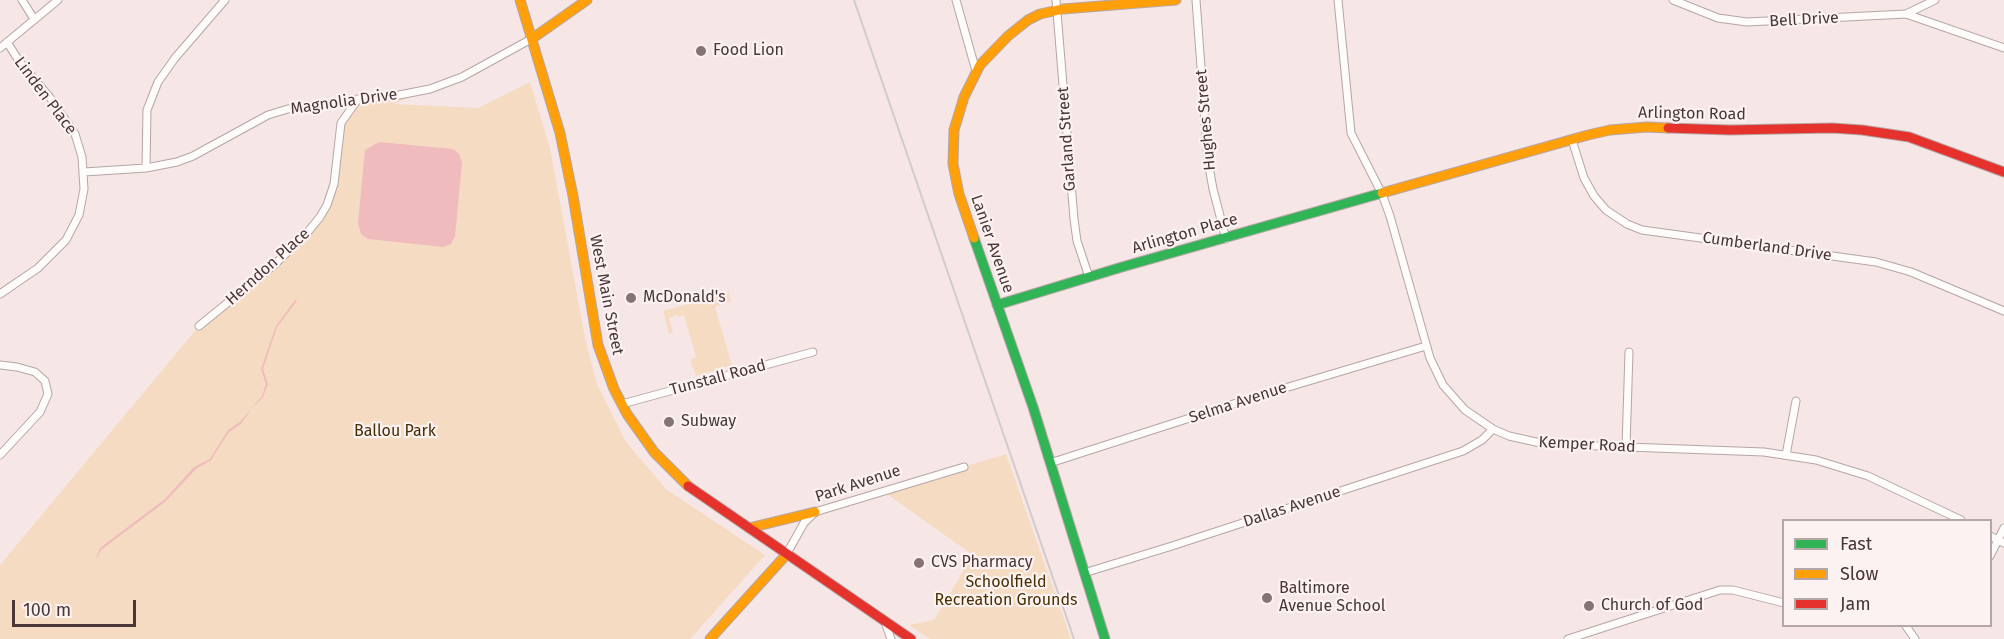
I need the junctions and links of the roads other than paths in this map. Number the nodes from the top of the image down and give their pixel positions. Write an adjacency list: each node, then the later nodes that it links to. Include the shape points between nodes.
1 (22, 0): 14 (street)
2 (58, 0): 14 (street)
3 (225, 0): 22 (street, via 158,82 147,110)
4 (588, 0): 15 (street)
5 (956, 0): 19 (street)
6 (1176, 0): 12 (street, Lanier Avenue)
7 (1196, 0): 26 (street, Hughes Street, via 1208,161)
8 (1338, 0): 25 (street, Kemper Road, via 1349,123 1356,146)
9 (1673, 0): 13 (street, Bell Drive, via 1718,18 1747,22)
10 (1935, 0): 13 (street, Bell Drive)
11 (520, 1): 15 (street, West Main Street)
12 (1056, 5): 19 (street, Lanier Avenue, via 1016,28); 27 (street, Garland Street, via 1074,219)
13 (1906, 14): 18 (street)
14 (34, 19): 16 (street)
15 (533, 38): 20 (street, Magnolia Drive, via 447,84); 37 (street, West Main Street, via 566,162 598,345)
16 (7, 42): 17 (street); 23 (street, Linden Place, via 75,134)
17 (0, 48)
18 (2004, 48)
19 (976, 71): 29 (street, Lanier Avenue, via 958,115 953,164 958,194)
20 (358, 99): 22 (street, Magnolia Drive, via 268,115 193,156); 31 (street, Herndon Place, via 341,123 334,184 320,217 274,265)
21 (1572, 140): 24 (street, Arlington Road, via 1610,130 1638,128 1852,129 1909,136); 25 (street, Arlington Road); 30 (street, Cumberland Drive, via 1594,196 1606,210 1642,230 1876,262 1911,272)
22 (146, 168): 23 (street, Magnolia Drive)
23 (84, 172): 28 (street, Linden Place, via 83,202 66,240 38,268)
24 (2004, 172)
25 (1382, 194): 26 (street, Arlington Place); 32 (street, Kemper Road)
26 (1226, 239): 27 (street, Arlington Place)
27 (1089, 277): 29 (street, Arlington Place)
28 (0, 294)
29 (998, 305): 42 (street, Lanier Avenue)
30 (2004, 311)
31 (199, 326)
32 (1426, 346): 38 (street, Kemper Road, via 1437,374 1453,398); 42 (street, Selma Avenue)
33 (813, 352): 37 (street, Tunstall Road)
34 (1629, 352): 39 (street)
35 (0, 365): 40 (street, via 35,372 45,381 48,393 40,412)
36 (1796, 401): 41 (street)
37 (622, 404): 46 (street, West Main Street, via 640,434 672,472)
38 (1493, 429): 39 (street, Kemper Road, via 1545,444); 51 (street, Dallas Avenue, via 1463,451)
39 (1626, 447): 41 (street, Kemper Road)
40 (0, 455)
41 (1786, 455): 45 (street, Kemper Road, via 1868,476)
42 (1050, 463): 51 (street, Lanier Avenue)
43 (964, 467): 44 (street, Park Avenue)
44 (816, 512): 46 (street); 50 (street, Park Avenue, via 804,523)
45 (1958, 519)
46 (749, 528): 50 (street, West Main Street)
47 (2004, 528): 48 (street)
48 (2001, 541): 49 (street)
49 (1992, 553)
50 (786, 555): 53 (street, West Main Street); 54 (street, Park Avenue)
51 (1084, 573): 57 (street, Lanier Avenue)
52 (1782, 602): 58 (street, via 1720,590)
53 (885, 622): 55 (street); 56 (street, West Main Street)
54 (710, 639)
55 (891, 639)
56 (911, 639)
57 (1105, 639)
58 (1568, 639)

